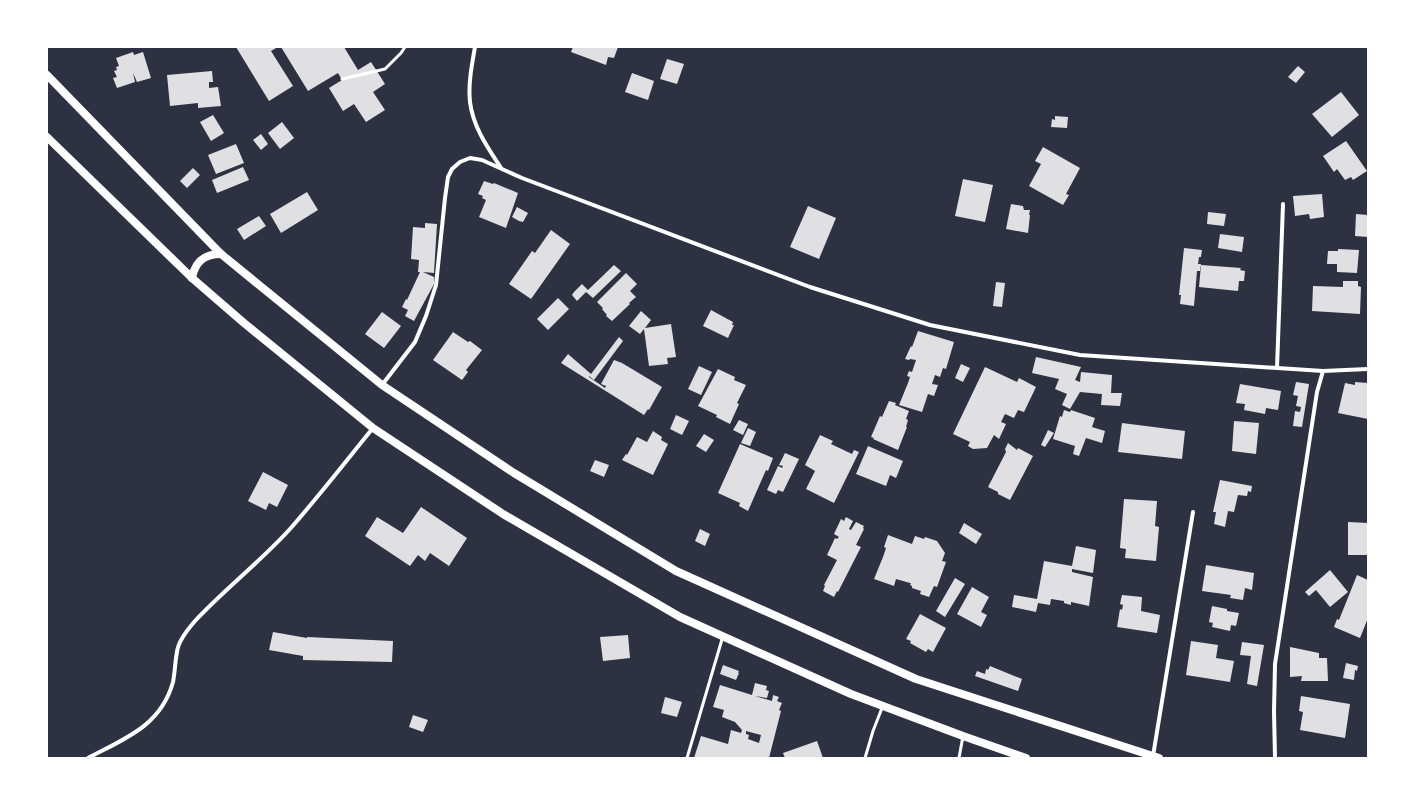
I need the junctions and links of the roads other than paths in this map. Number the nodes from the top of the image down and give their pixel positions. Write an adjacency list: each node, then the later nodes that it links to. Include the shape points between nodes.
1 (405, 47): 4 (lane, via 385,69)
2 (475, 47): 6 (street, via 470,102 474,120 483,140)
3 (47, 75): 8 (main road)
4 (342, 79)
5 (47, 137): 9 (main road)
6 (501, 168): 10 (street, via 810,287 930,325 1080,355); 13 (street, via 470,158 452,169 448,177 445,198 436,285 426,316 415,342)
7 (1283, 204): 10 (street)
8 (221, 254): 9 (main road, via 204,257 193,269); 13 (main road)
9 (192, 278): 14 (main road)
10 (1277, 368): 12 (street)
11 (1368, 369): 12 (street)
12 (1322, 371): 25 (street, via 1275,664)
13 (382, 385): 19 (main road, via 514,473 676,571 916,679)
14 (373, 428): 16 (main road, via 503,514 680,617); 20 (street, via 290,529 194,622 180,642 172,684 166,699 153,718 136,733)
15 (1193, 512): 19 (street)
16 (723, 636): 17 (main road); 21 (lane)
17 (883, 706): 18 (main road); 22 (lane)
18 (962, 736): 23 (lane); 24 (main road)
19 (1156, 757)
20 (88, 758)
21 (687, 758)
22 (866, 758)
23 (959, 758)
24 (1026, 758)
25 (1275, 758)

